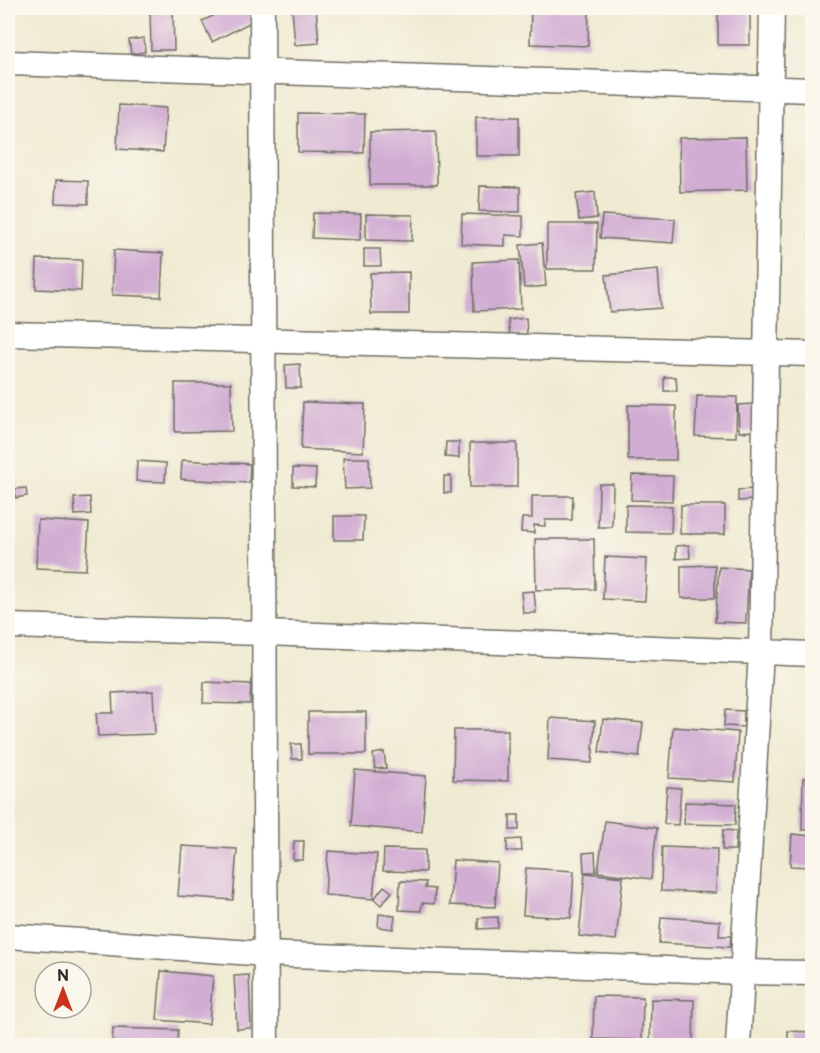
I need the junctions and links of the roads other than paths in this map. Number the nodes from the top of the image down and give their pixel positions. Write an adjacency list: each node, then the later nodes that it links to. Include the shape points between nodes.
1 (262, 8): 4 (street)
2 (772, 8): 5 (street)
3 (8, 63): 4 (street)
4 (263, 72): 5 (street); 8 (street)
5 (770, 89): 6 (street); 9 (street)
6 (813, 90)
7 (8, 334): 8 (street)
8 (264, 341): 9 (street); 12 (street)
9 (765, 351): 10 (street); 13 (street)
10 (813, 354)
11 (8, 626): 12 (street)
12 (266, 633): 13 (street); 16 (street)
13 (761, 652): 14 (street); 17 (street)
14 (813, 654)
15 (8, 936): 16 (street)
16 (266, 954): 17 (street); 19 (street)
17 (744, 972): 18 (street); 20 (street)
18 (813, 973)
19 (266, 1046)
20 (738, 1046)

